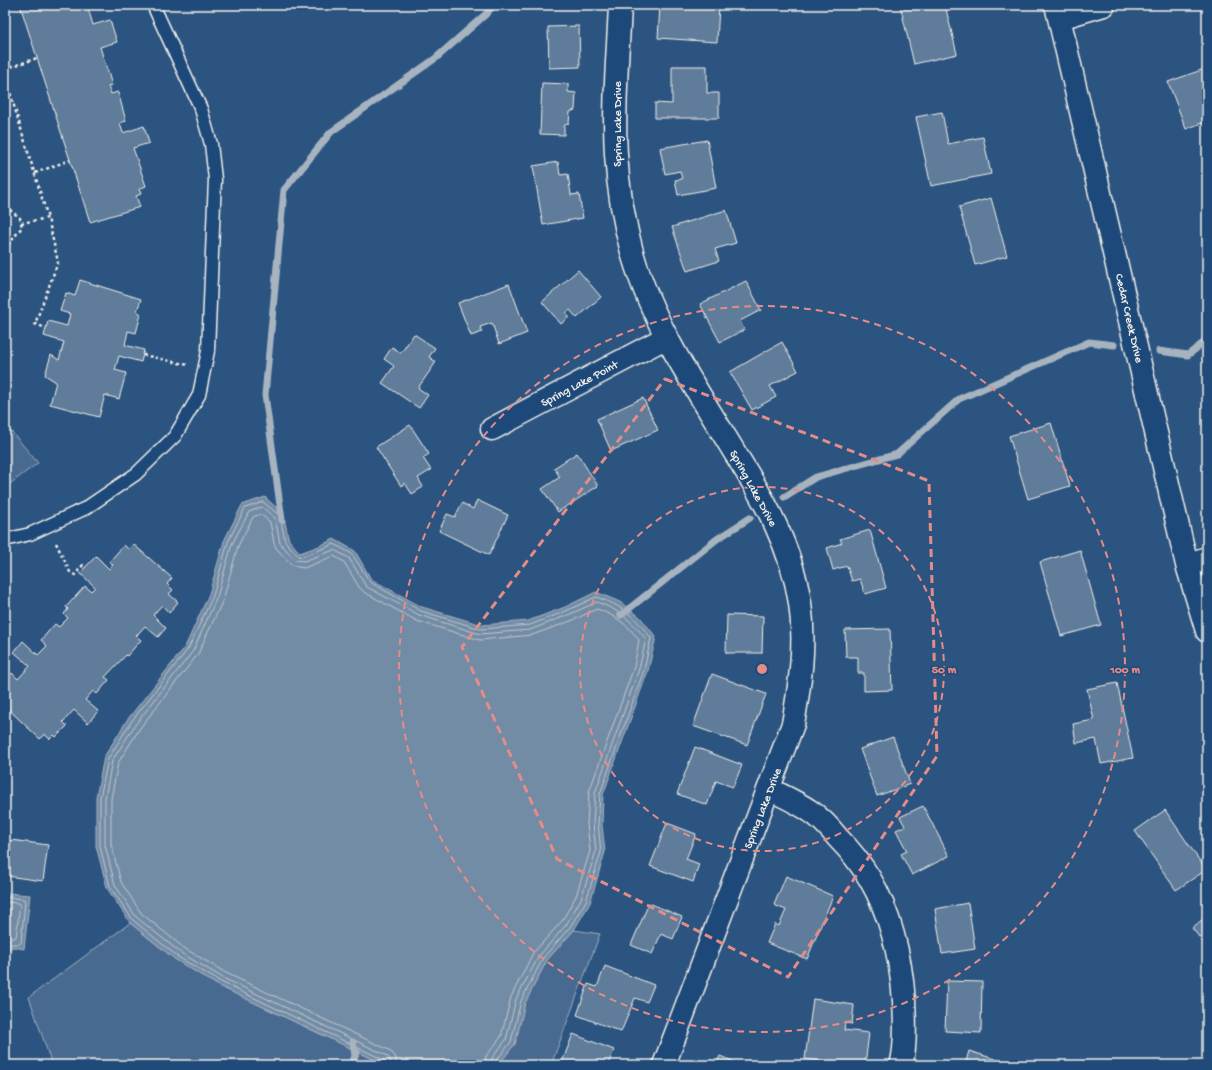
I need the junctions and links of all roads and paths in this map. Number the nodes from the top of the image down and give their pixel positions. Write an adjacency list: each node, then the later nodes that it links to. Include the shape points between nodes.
1 (153, 5): 19 (lane, via 201,109 211,144 215,179 208,352 199,395 175,436 136,474 86,508)
2 (620, 5): 15 (street, Spring Lake Drive, via 616,154 622,204 634,256 649,299)
3 (1104, 5): 4 (street)
4 (1058, 12): 21 (street, Cedar Creek Drive)
5 (37, 58): 6 (path)
6 (5, 69)
7 (5, 76): 9 (path)
8 (70, 160): 9 (path)
9 (35, 173): 11 (path)
10 (5, 206): 12 (path, via 20,218)
11 (48, 218): 12 (path); 14 (path, via 58,262 35,324)
12 (21, 222): 13 (path, via 22,227)
13 (5, 249)
14 (46, 328)
15 (667, 337): 18 (street, Spring Lake Point); 24 (street, Spring Lake Drive, via 761,494 791,564 800,602 803,644 800,682 793,724)
16 (143, 355): 17 (path)
17 (173, 361)
18 (492, 429)
19 (47, 526): 20 (lane, via 30,534); 22 (path, via 70,572 75,575 83,565)
20 (5, 540)
21 (1197, 562): 23 (street, Cedar Creek Drive)
22 (85, 568)
23 (1207, 631)
24 (769, 789): 25 (street, Spring Lake Drive); 26 (street, via 811,811 847,847 870,879 885,911 903,982)
25 (664, 1065)
26 (901, 1065)

